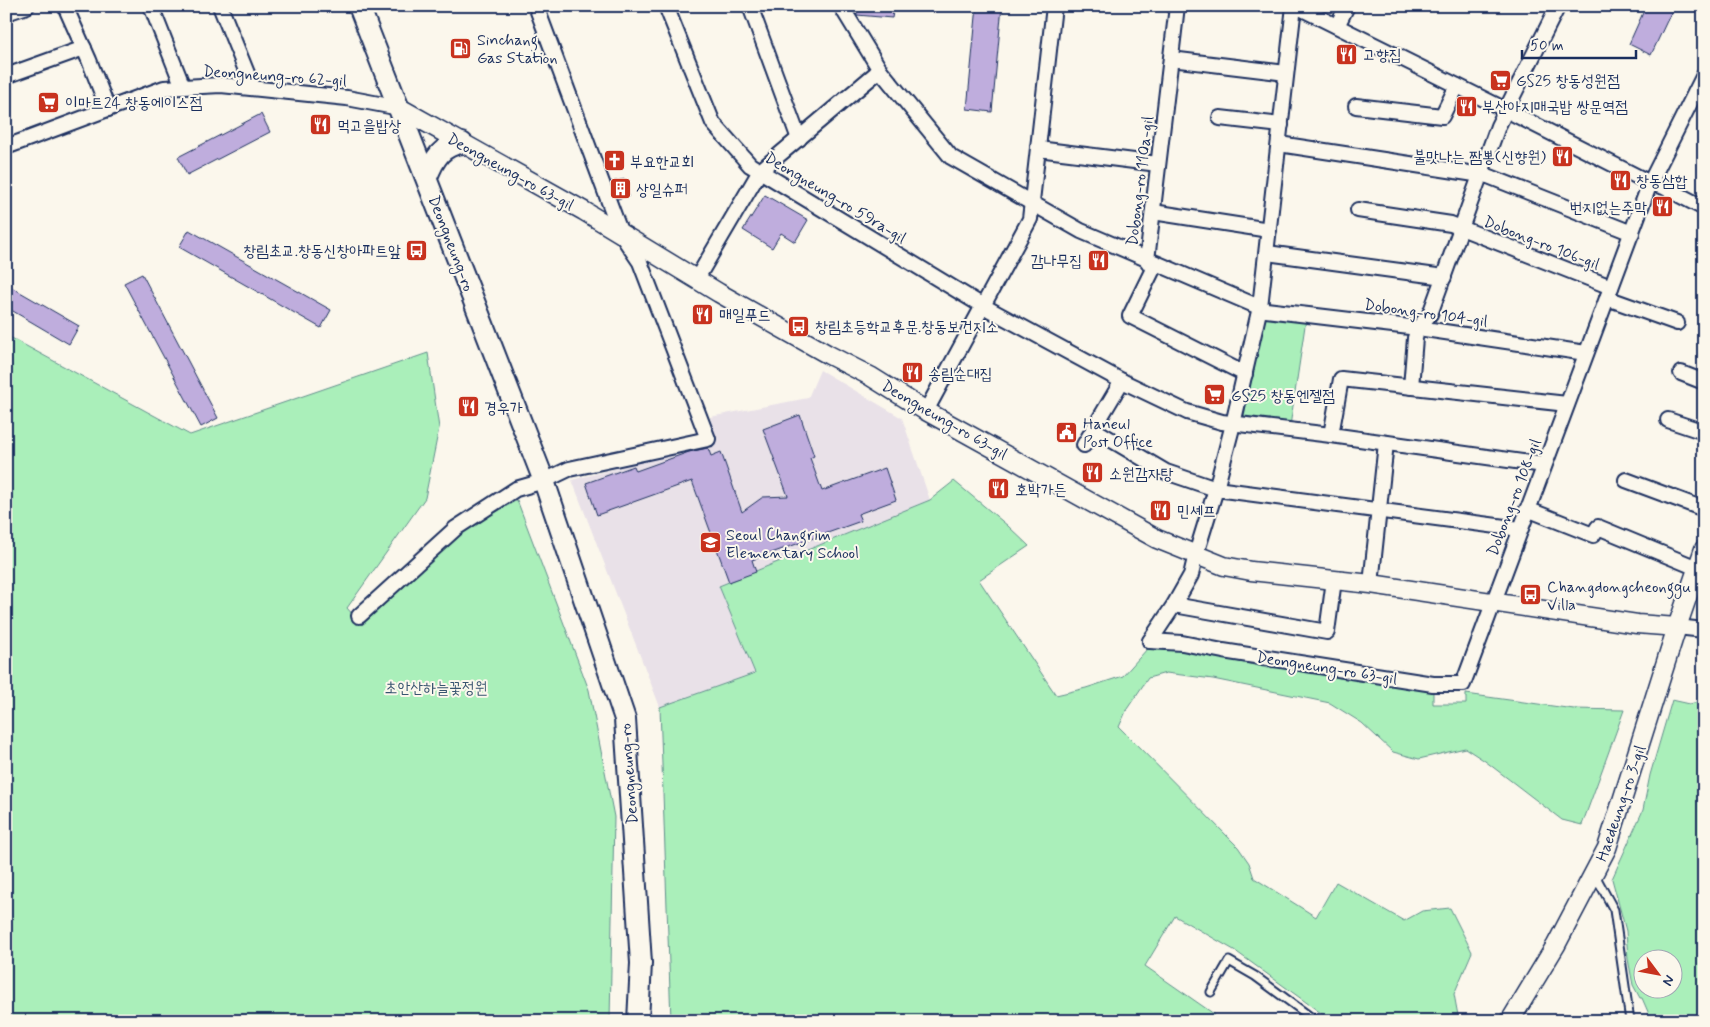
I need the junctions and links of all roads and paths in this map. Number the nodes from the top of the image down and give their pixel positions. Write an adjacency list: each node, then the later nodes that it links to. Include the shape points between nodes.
1 (27, 6): 15 (street)
2 (65, 6): 17 (street)
3 (152, 6): 24 (street)
4 (220, 6): 25 (street)
5 (536, 6): 49 (street)
6 (666, 6): 38 (street, Deongneung-ro 59ra-gil, via 713,123 750,165)
7 (750, 6): 32 (street)
8 (841, 6): 19 (street, Dobong-ro 104-gil)
9 (1054, 6): 36 (street)
10 (1177, 6): 18 (street, Dobong-ro 110a-gil)
11 (1295, 6): 16 (street); 20 (street)
12 (1347, 6): 16 (street)
13 (1558, 6): 29 (street, Dobong-ro 106-gil)
14 (365, 8): 27 (main road, Deongneung-ro)
15 (6, 13)
16 (1337, 26): 23 (street)
17 (84, 48): 22 (street); 28 (street)
18 (1171, 59): 20 (street); 37 (street, Dobong-ro 110a-gil)
19 (880, 70): 32 (street); 42 (street, Dobong-ro 104-gil, via 951,157)
20 (1286, 73): 31 (street)
21 (1704, 75): 41 (street, Dobong-ro 108-gil)
22 (6, 76)
23 (1457, 86): 26 (street, via 1442,116); 29 (street)
24 (183, 87): 25 (street, Deongneung-ro 62-gil, via 221,85); 28 (street, Deongneung-ro 62-gil, via 164,88)
25 (253, 88): 27 (street, Deongneung-ro 62-gil, via 347,98)
26 (1356, 106)
27 (400, 108): 33 (street, Deongneung-ro 63-gil); 40 (main road, Deongneung-ro)
28 (108, 109): 35 (street, Deongneung-ro 62-gil)
29 (1506, 110): 39 (street, Dobong-ro 106-gil); 41 (street)
30 (1220, 118): 31 (street)
31 (1281, 125): 34 (street)
32 (799, 138): 38 (street)
33 (462, 143): 40 (main road, via 452,144 441,152); 49 (street, Deongneung-ro 63-gil)
34 (1279, 144): 39 (street); 47 (street)
35 (6, 147)
36 (1038, 149): 37 (street); 42 (street)
37 (1158, 164): 45 (street, Dobong-ro 110a-gil)
38 (760, 171): 53 (street); 55 (street, Deongneung-ro 59ra-gil)
39 (1480, 175): 46 (street, Dobong-ro 106-gil); 48 (street)
40 (426, 177): 76 (main road, Deongneung-ro)
41 (1650, 183): 43 (street); 48 (street, Dobong-ro 108-gil)
42 (1032, 203): 51 (street, Dobong-ro 104-gil); 55 (street, via 1030,219)
43 (1704, 208)
44 (1358, 210): 46 (street)
45 (1153, 212): 47 (street); 51 (street, Dobong-ro 110a-gil)
46 (1462, 227): 52 (street, Dobong-ro 106-gil); 54 (street, Dobong-ro 106-gil)
47 (1269, 230): 50 (street)
48 (1632, 233): 54 (street, Dobong-ro 108-gil)
49 (621, 234): 53 (street, Deongneung-ro 63-gil); 76 (street, Deongneung-ro 63-gil, via 640,262 708,439 568,469)
50 (1266, 253): 52 (street); 56 (street)
51 (1147, 260): 56 (street, Dobong-ro 104-gil); 61 (street, Dobong-ro 110a-gil, via 1152,269 1130,316)
52 (1444, 277): 58 (street, Dobong-ro 106-gil, via 1430,314)
53 (696, 280): 66 (street, Deongneung-ro 63-gil, via 870,376)
54 (1609, 293): 57 (street); 59 (street, Dobong-ro 108-gil)
55 (983, 306): 62 (street); 66 (street)
56 (1260, 307): 58 (street, Dobong-ro 104-gil); 61 (street)
57 (1677, 323)
58 (1418, 328): 59 (street, Dobong-ro 104-gil); 64 (street)
59 (1586, 353): 65 (street, Dobong-ro 108-gil)
60 (1681, 373): 63 (street)
61 (1245, 374): 68 (street)
62 (1122, 382): 68 (street, via 1187,412); 69 (street)
63 (1704, 382)
64 (1411, 387): 65 (street); 71 (street, via 1341,380)
65 (1567, 404): 74 (street, Dobong-ro 108-gil)
66 (926, 411): 83 (street, Deongneung-ro 63-gil, via 1157,539)
67 (1668, 420): 70 (street)
68 (1233, 424): 71 (street); 77 (street)
69 (1093, 429): 73 (street); 77 (street, via 1166,472)
70 (1704, 432)
71 (1332, 435): 72 (street)
72 (1386, 443): 74 (street); 78 (street)
73 (1084, 445)
74 (1544, 465): 79 (street, Dobong-ro 108-gil)
75 (1626, 480): 80 (street)
76 (544, 481): 89 (street, via 516,489 456,528); 94 (main road, Deongneung-ro, via 625,719 641,963)
77 (1216, 489): 78 (street); 83 (street)
78 (1379, 509): 81 (street); 86 (street)
79 (1527, 509): 81 (street, Dobong-ro 108-gil); 84 (street, via 1593,535 1598,527)
80 (1704, 509)
81 (1520, 529): 87 (street, Dobong-ro 108-gil)
82 (1704, 549): 84 (street, Haedeung-ro 3-gil)
83 (1196, 554): 85 (street, Deongneung-ro 63-gil, via 1224,566); 88 (street, Deongneung-ro 63-gil, via 1191,575)
84 (1697, 568): 90 (street, Haedeung-ro 3-gil)
85 (1334, 580): 86 (street, Deongneung-ro 63-gil); 88 (street, via 1327,632)
86 (1371, 584): 87 (street, Deongneung-ro 63-gil)
87 (1492, 602): 88 (street, Deongneung-ro 63-gil, via 1462,684 1433,684 1182,643 1150,642); 90 (street, Deongneung-ro 63-gil, via 1636,624)
88 (1174, 605)
89 (359, 616)
90 (1677, 627): 91 (street); 92 (street, Haedeung-ro 3-gil, via 1607,848)
91 (1704, 630)
92 (1594, 873): 96 (street, Haedeung-ro 3-gil); 97 (lane, via 1614,910)
93 (1211, 992): 95 (lane, via 1229,961)
94 (638, 1021)
95 (1316, 1021)
96 (1510, 1021)
97 (1630, 1021)

